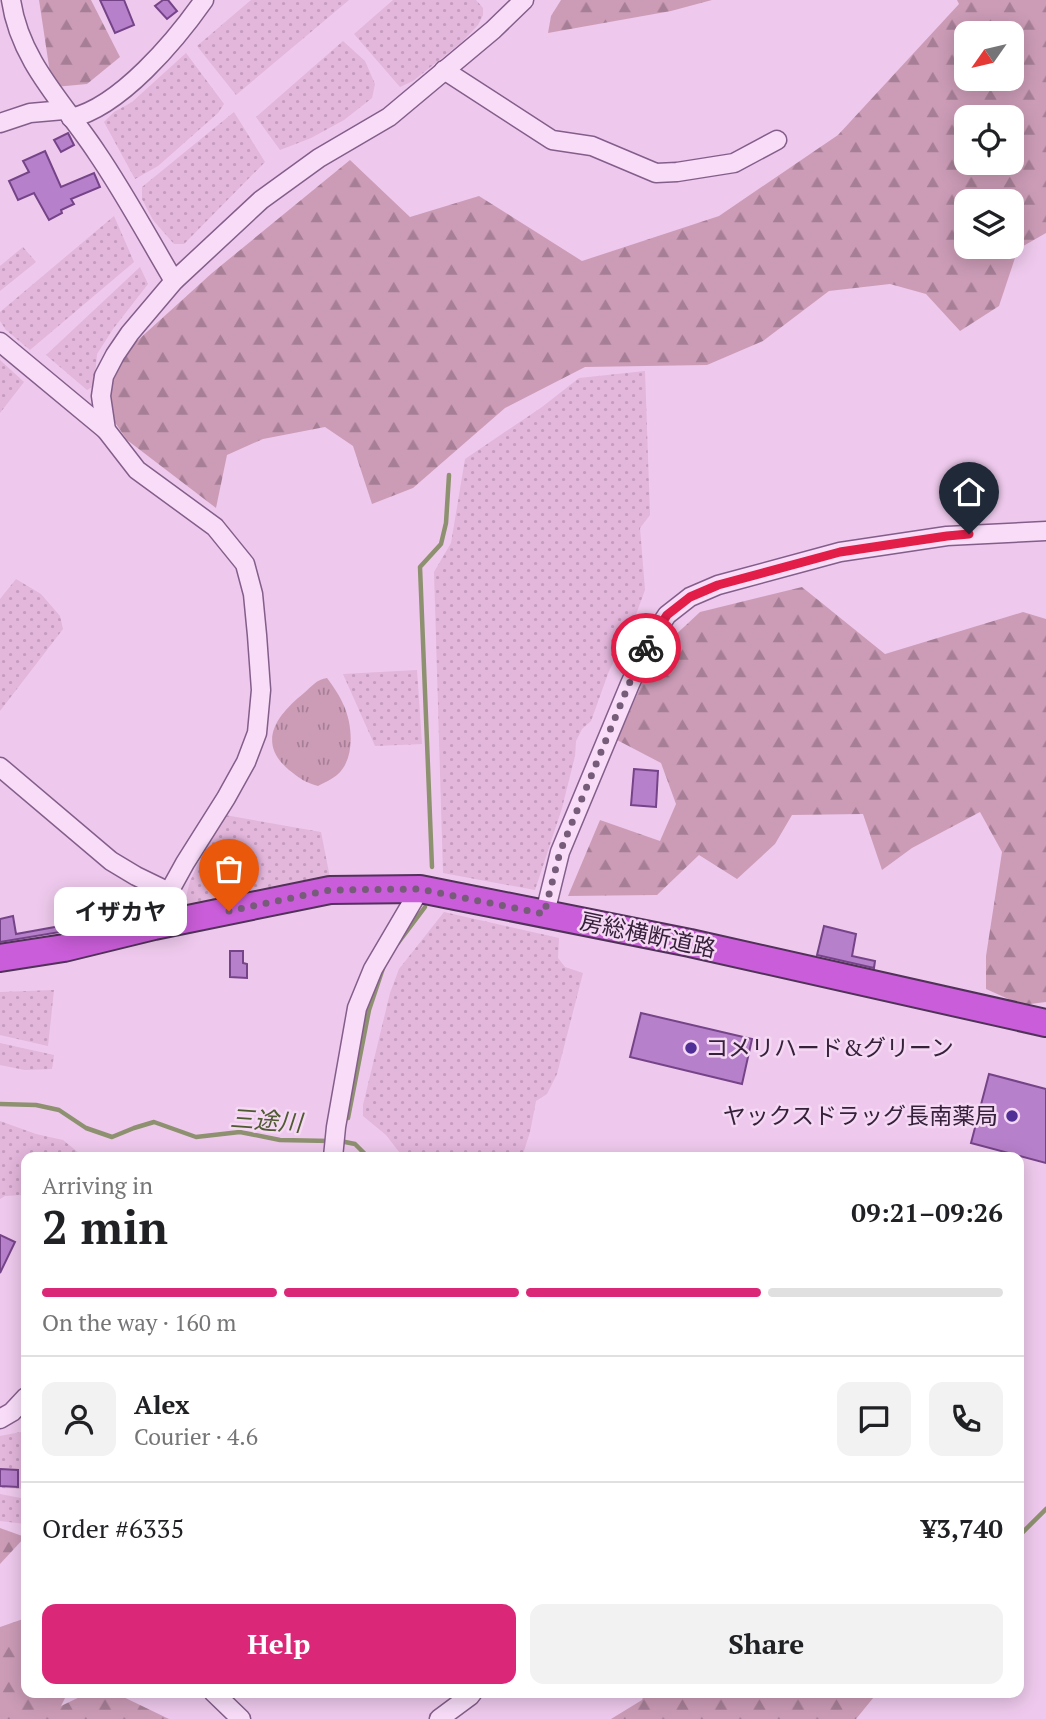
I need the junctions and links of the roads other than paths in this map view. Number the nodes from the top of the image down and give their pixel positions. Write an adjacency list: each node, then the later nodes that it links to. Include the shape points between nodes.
1 (11, 0): 5 (street, via 22,41)
2 (204, 0): 5 (street, via 142,73 114,97 78,116)
3 (522, 1): 4 (street)
4 (443, 70): 7 (street, via 551,140 593,146 656,173 734,163); 8 (street, via 389,117 319,158 261,200)
5 (67, 114): 6 (street, via 30,113); 8 (street, via 96,152)
6 (0, 123)
7 (777, 140)
8 (174, 281): 10 (street, via 130,332 104,376 101,396)
9 (0, 342): 10 (street)
10 (106, 430): 14 (street, via 137,470 215,527 244,564 253,593 261,690 257,733 246,762)
11 (1046, 531): 15 (street, via 947,536 840,552 690,597 667,615 629,684 560,852)
12 (0, 767): 14 (street, via 111,861)
13 (420, 889): 15 (highway, 房総横断道路); 16 (highway, 房総横断道路, via 330,890); 19 (street, via 373,969 357,1008)
14 (169, 892): 16 (street)
15 (544, 914): 18 (highway, 房総横断道路)
16 (154, 926): 17 (highway, 房総横断道路)
17 (0, 958)
18 (1046, 1023)
19 (333, 1152)
20 (21, 1402): 21 (street)
21 (0, 1419)
22 (219, 1698): 24 (street)
23 (468, 1698): 25 (street)
24 (241, 1719)
25 (439, 1719)

